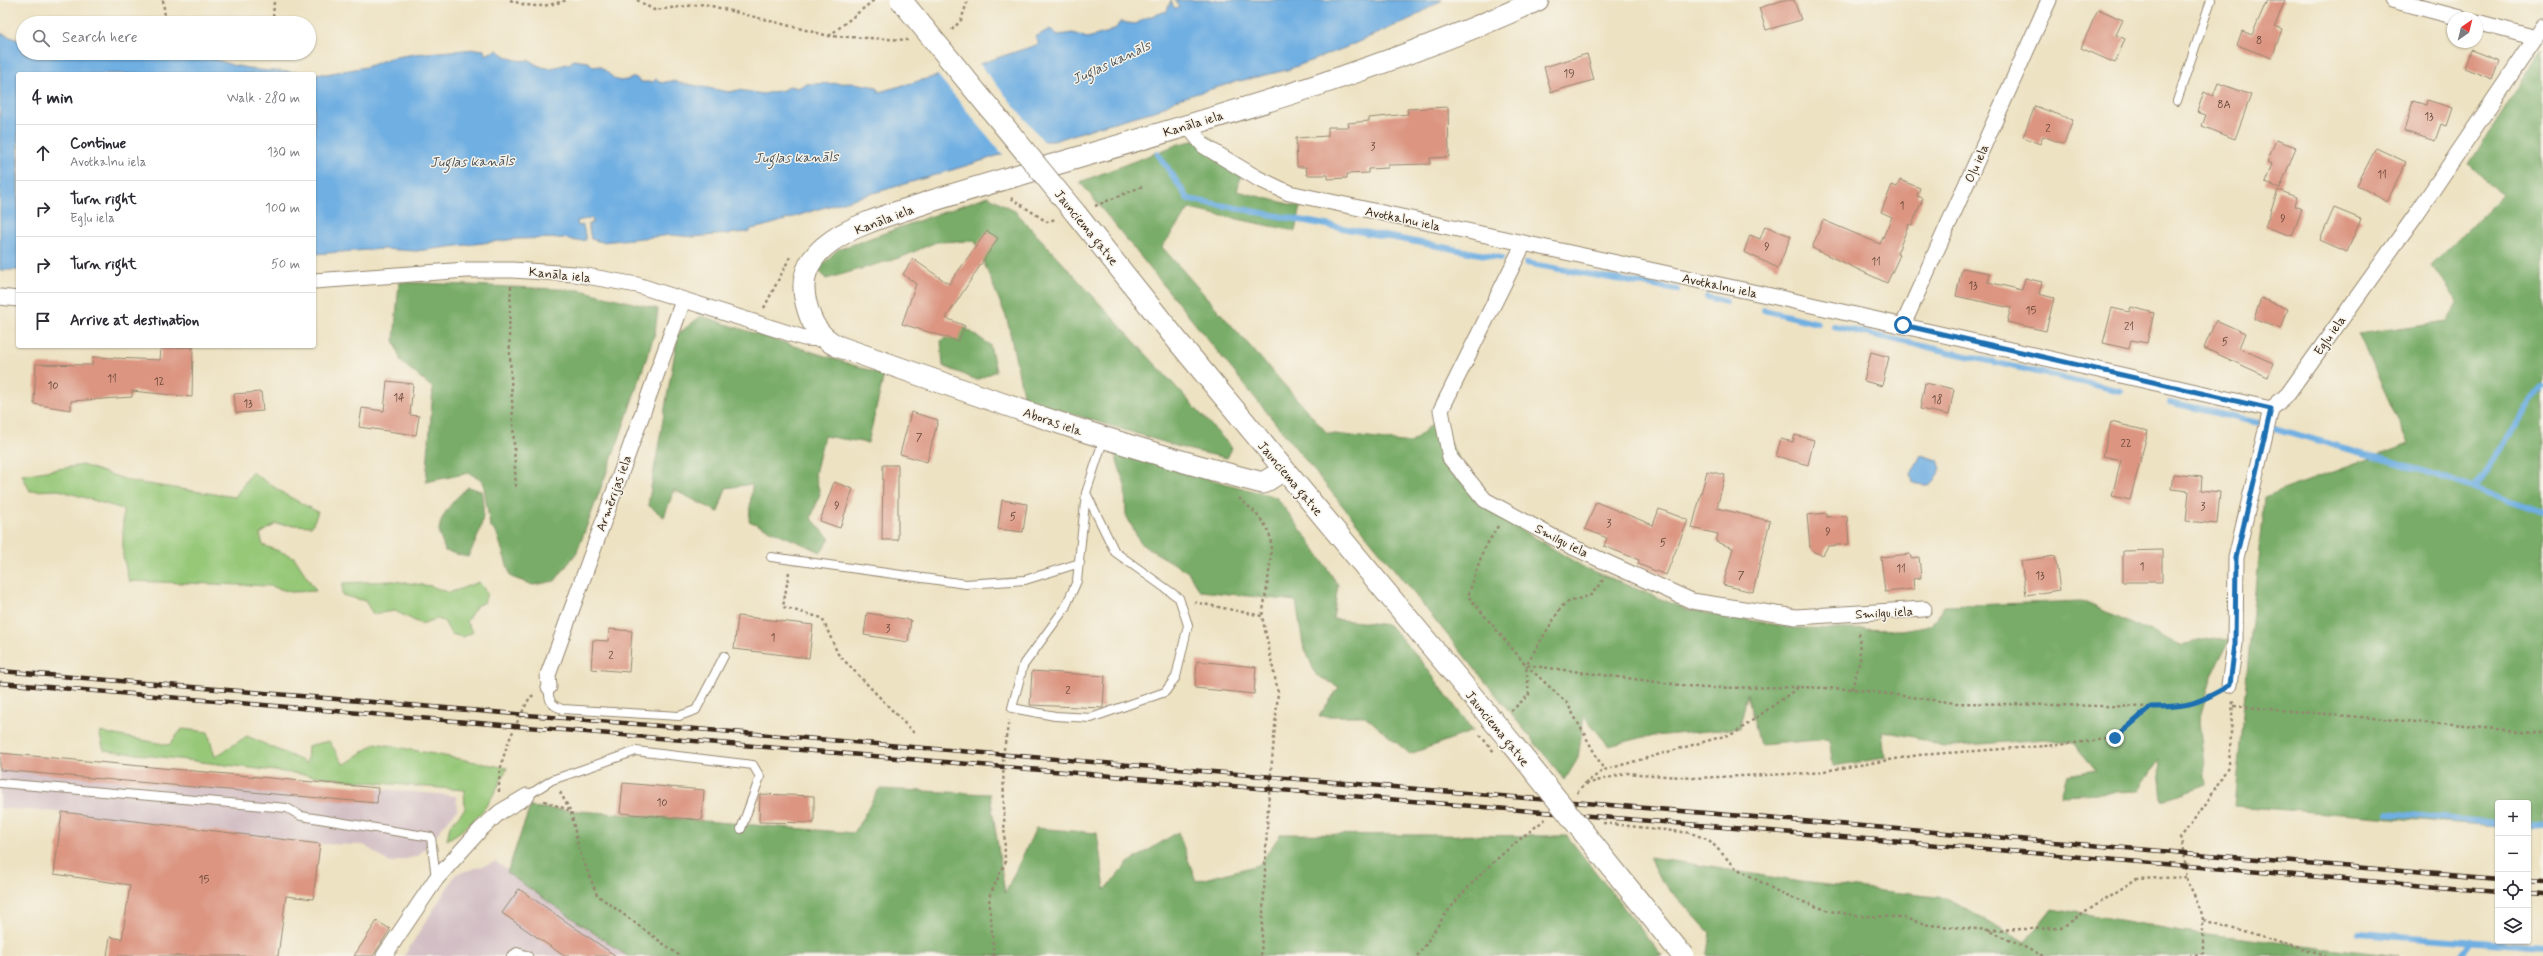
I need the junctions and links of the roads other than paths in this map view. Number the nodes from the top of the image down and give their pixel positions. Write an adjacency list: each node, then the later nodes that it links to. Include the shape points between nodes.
1 (901, 0): 20 (street, Jaunciema gatve, bridge)
2 (1538, 0): 10 (street, Kanāla iela, via 1490,22 1343,77)
3 (2049, 0): 16 (street, Oļu iela)
4 (2211, 0): 9 (lane)
5 (2392, 0): 6 (street)
6 (2447, 15)
7 (2483, 23): 8 (street)
8 (2539, 32): 18 (street, Egļu iela, via 2415,216 2288,394)
9 (2177, 101)
10 (1187, 125): 11 (street, Avotkalnu iela, via 1204,146 1256,178 1289,193); 17 (street, Kanāla iela, via 928,202 832,239 808,266 803,283 811,321)
11 (1524, 243): 16 (street, Avotkalnu iela); 24 (street, Smilgu iela, via 1441,410 1450,458 1485,500 1568,544 1692,601 1796,617)
12 (316, 281): 15 (street, Kanāla iela, via 467,270 512,270 590,277 638,286)
13 (0, 297): 14 (street)
14 (16, 299)
15 (683, 301): 17 (street, Kanāla iela, via 804,338); 27 (street, Armērijas iela, via 572,603 548,675)
16 (1903, 325): 18 (street, Avotkalnu iela)
17 (824, 339): 19 (street, Aboras iela, via 837,346)
18 (2271, 409): 26 (street, via 2236,558 2235,644)
19 (1104, 438): 20 (street, Aboras iela, via 1263,483); 21 (lane)
20 (1284, 470): 35 (street, Jaunciema gatve, bridge, via 1514,746)
21 (1086, 493): 23 (lane); 23 (lane, via 1115,552 1179,598 1188,625 1176,677 1165,692 1091,718 1055,716 1012,708 1023,666 1065,608 1077,580)
22 (771, 557): 23 (lane, via 966,584 1025,580)
23 (1080, 563)
24 (1924, 609)
25 (724, 656): 27 (lane, via 696,710 679,716 562,710 554,707 548,698)
26 (2230, 685)
27 (549, 687)
28 (0, 783): 31 (lane, via 287,808 302,816 431,837)
29 (527, 796): 30 (lane, via 552,780 636,752 753,765 760,777); 31 (street, via 500,812 481,829)
30 (741, 829)
31 (436, 879): 32 (street)
32 (384, 956)
33 (511, 956): 34 (lane, via 517,952)
34 (528, 956)
35 (1683, 956)

